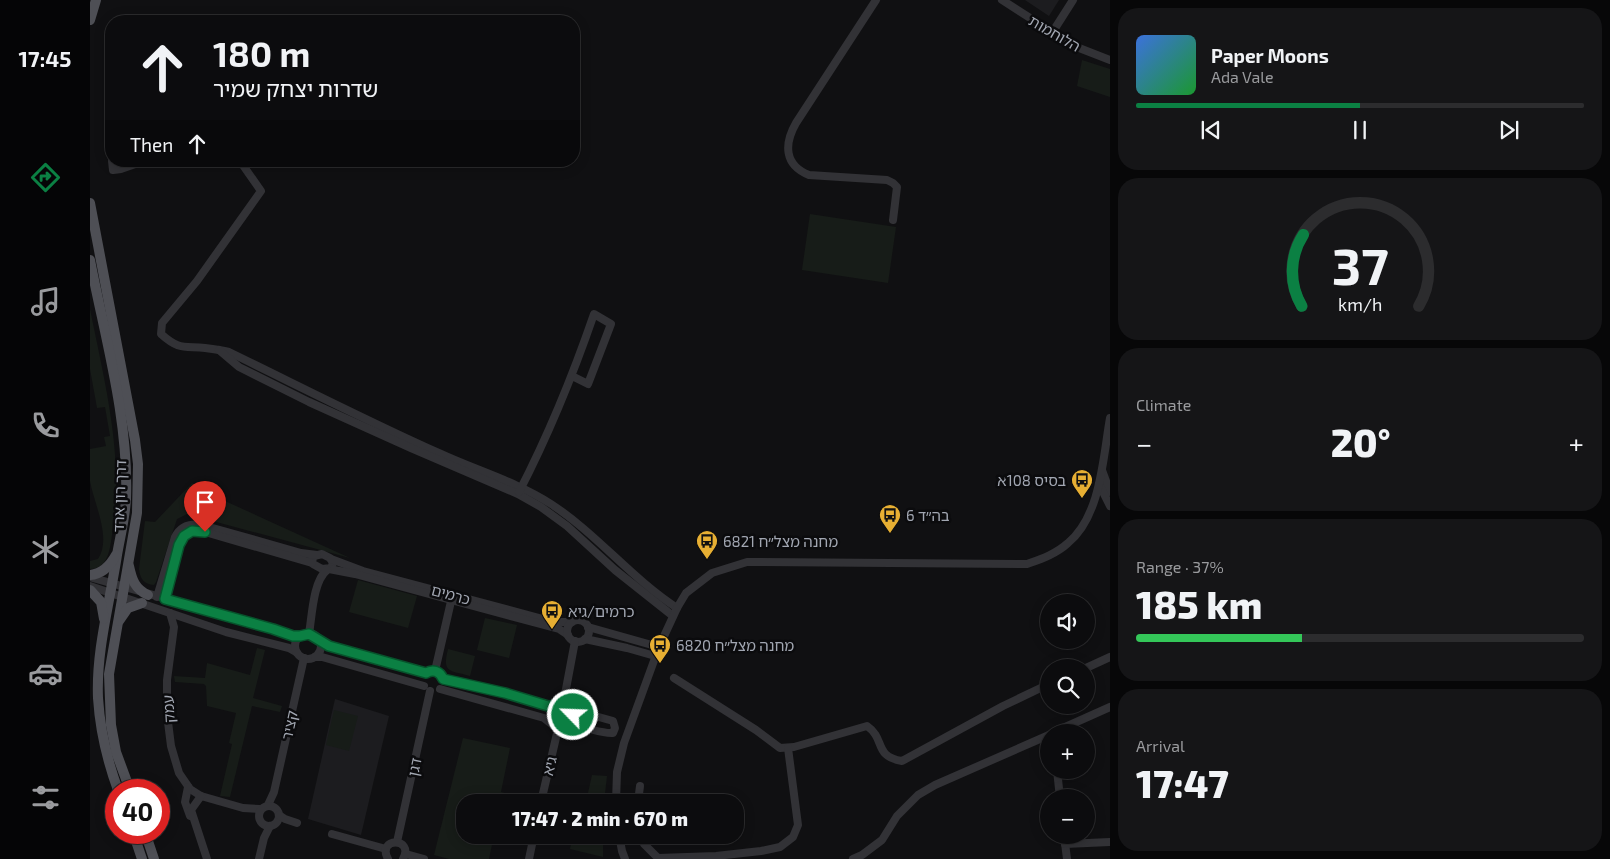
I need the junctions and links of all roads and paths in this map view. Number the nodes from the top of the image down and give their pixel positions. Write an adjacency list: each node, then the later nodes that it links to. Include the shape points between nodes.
1 (96, 0): 5 (main road)
2 (876, 0): 12 (street, via 796,123 788,137 788,150 792,163 800,172 809,175 893,183 897,187)
3 (1002, 0): 6 (street, הלוחמות)
4 (1073, 0): 6 (street)
5 (90, 20)
6 (1052, 33): 7 (street, הלוחמות, via 1074,46)
7 (1110, 60)
8 (112, 167): 9 (street, via 113,170)
9 (128, 167)
10 (244, 167): 18 (street, via 260,191 197,281 162,323 161,334 183,348 228,352 435,452 501,478)
11 (90, 204): 24 (main road, דרך רון ארד, via 138,464 136,513)
12 (893, 220)
13 (90, 260): 21 (main road, דרך רון ארד, via 111,364 124,452 126,501)
14 (572, 376): 14 (street, via 578,359 594,314 611,324 588,384); 18 (street)
15 (1110, 418): 16 (street)
16 (1102, 469): 17 (street); 19 (street)
17 (1099, 484): 20 (street); 34 (street, via 1088,520 1069,543 1049,556 1027,564 747,562 712,573 686,593)
18 (520, 491): 34 (street, via 550,504 576,521)
19 (1110, 492)
20 (1110, 506)
21 (118, 549): 27 (main road, via 108,566); 31 (main road, דרך רון ארד)
22 (317, 554): 23 (street); 25 (street, via 312,558); 33 (street, via 301,553 188,524 175,537)
23 (332, 559): 26 (street, via 333,565); 32 (street, כרמים)
24 (128, 562): 31 (main road, דרך רון ארד); 33 (main road, via 134,584)
25 (313, 564): 26 (street, via 319,569); 29 (street); 33 (street, via 192,531 184,536)
26 (328, 569): 29 (street); 32 (street, כרמים)
27 (90, 576): 31 (street)
28 (90, 586): 31 (street)
29 (317, 588): 42 (street)
30 (90, 590): 39 (main road, via 101,602)
31 (117, 590): 33 (street); 38 (main road, דרך רון ארד); 39 (main road, דרך רון ארד)
32 (452, 597): 37 (street, כרמים, via 543,619); 43 (street, כרמים, via 559,629); 55 (street)
33 (153, 599): 35 (street); 38 (main road, via 128,608); 44 (street)
34 (675, 612): 48 (street)
35 (170, 613): 36 (street); 40 (street, עמק)
36 (186, 619): 40 (street); 49 (street)
37 (572, 622): 41 (street, via 582,621); 43 (street)
38 (117, 624): 71 (main road, דרך רון ארד, via 109,674 111,725)
39 (105, 626): 70 (main road, דרך רון ארד, via 98,696 106,754)
40 (174, 627): 73 (street, עמק, via 167,680 168,714 174,760)
41 (588, 627): 45 (street); 48 (street)
42 (309, 634): 44 (street); 46 (street)
43 (568, 635): 47 (street)
44 (300, 636): 49 (street, via 295,645)
45 (585, 638): 47 (street); 50 (street)
46 (319, 641): 51 (street, via 320,648); 56 (street)
47 (575, 641): 62 (street)
48 (659, 647): 50 (street)
49 (296, 652): 53 (street)
50 (656, 656): 75 (street, via 624,743)
51 (315, 657): 53 (street); 59 (street)
52 (1110, 657): 54 (street)
53 (304, 658): 78 (street, קציר)
54 (1095, 664)
55 (435, 671): 56 (street); 58 (street)
56 (426, 673): 59 (street, via 423,678)
57 (674, 678): 69 (street, via 780,748)
58 (443, 679): 61 (street); 62 (street)
59 (427, 688): 61 (street); 82 (street, דגן)
60 (1040, 688): 69 (street, via 902,761 891,759 882,751 875,731 868,726)
61 (440, 689): 64 (street)
62 (563, 707): 64 (street, via 550,712); 66 (street, via 573,718); 66 (street, via 613,721 615,728 613,733 607,733)
63 (1110, 707): 65 (street)
64 (550, 722): 67 (street)
65 (1072, 724)
66 (568, 727): 67 (street)
67 (558, 729): 74 (street, גיא)
68 (1040, 739): 101 (street, via 918,795 897,816 882,840)
69 (788, 748): 89 (street, via 798,825 793,837 780,847 716,856 658,858)
70 (114, 779)
71 (126, 779)
72 (640, 786): 76 (street)
73 (188, 787): 77 (street, עמק); 79 (street, עמק, via 186,802)
74 (543, 794)
75 (617, 794)
76 (639, 794)
77 (201, 796): 78 (street, עמק); 79 (street, עמק, via 191,810)
78 (269, 816): 80 (street, עמק); 96 (street, קציר)
79 (194, 822): 95 (street, עמק)
80 (294, 822)
81 (332, 834): 91 (street)
82 (397, 842): 91 (street, via 390,843); 92 (street, via 404,846)
83 (1110, 842): 84 (street)
84 (1095, 843)
85 (137, 844): 93 (main road)
86 (148, 844): 94 (main road)
87 (532, 844): 99 (street)
88 (621, 844): 100 (street)
89 (644, 844)
90 (1065, 844): 102 (street)
91 (386, 849): 97 (street)
92 (404, 857): 98 (street)
93 (142, 859)
94 (154, 859)
95 (206, 859)
96 (260, 859)
97 (388, 859)
98 (424, 859)
99 (529, 859)
100 (625, 859)
101 (854, 859)
102 (1067, 859)

